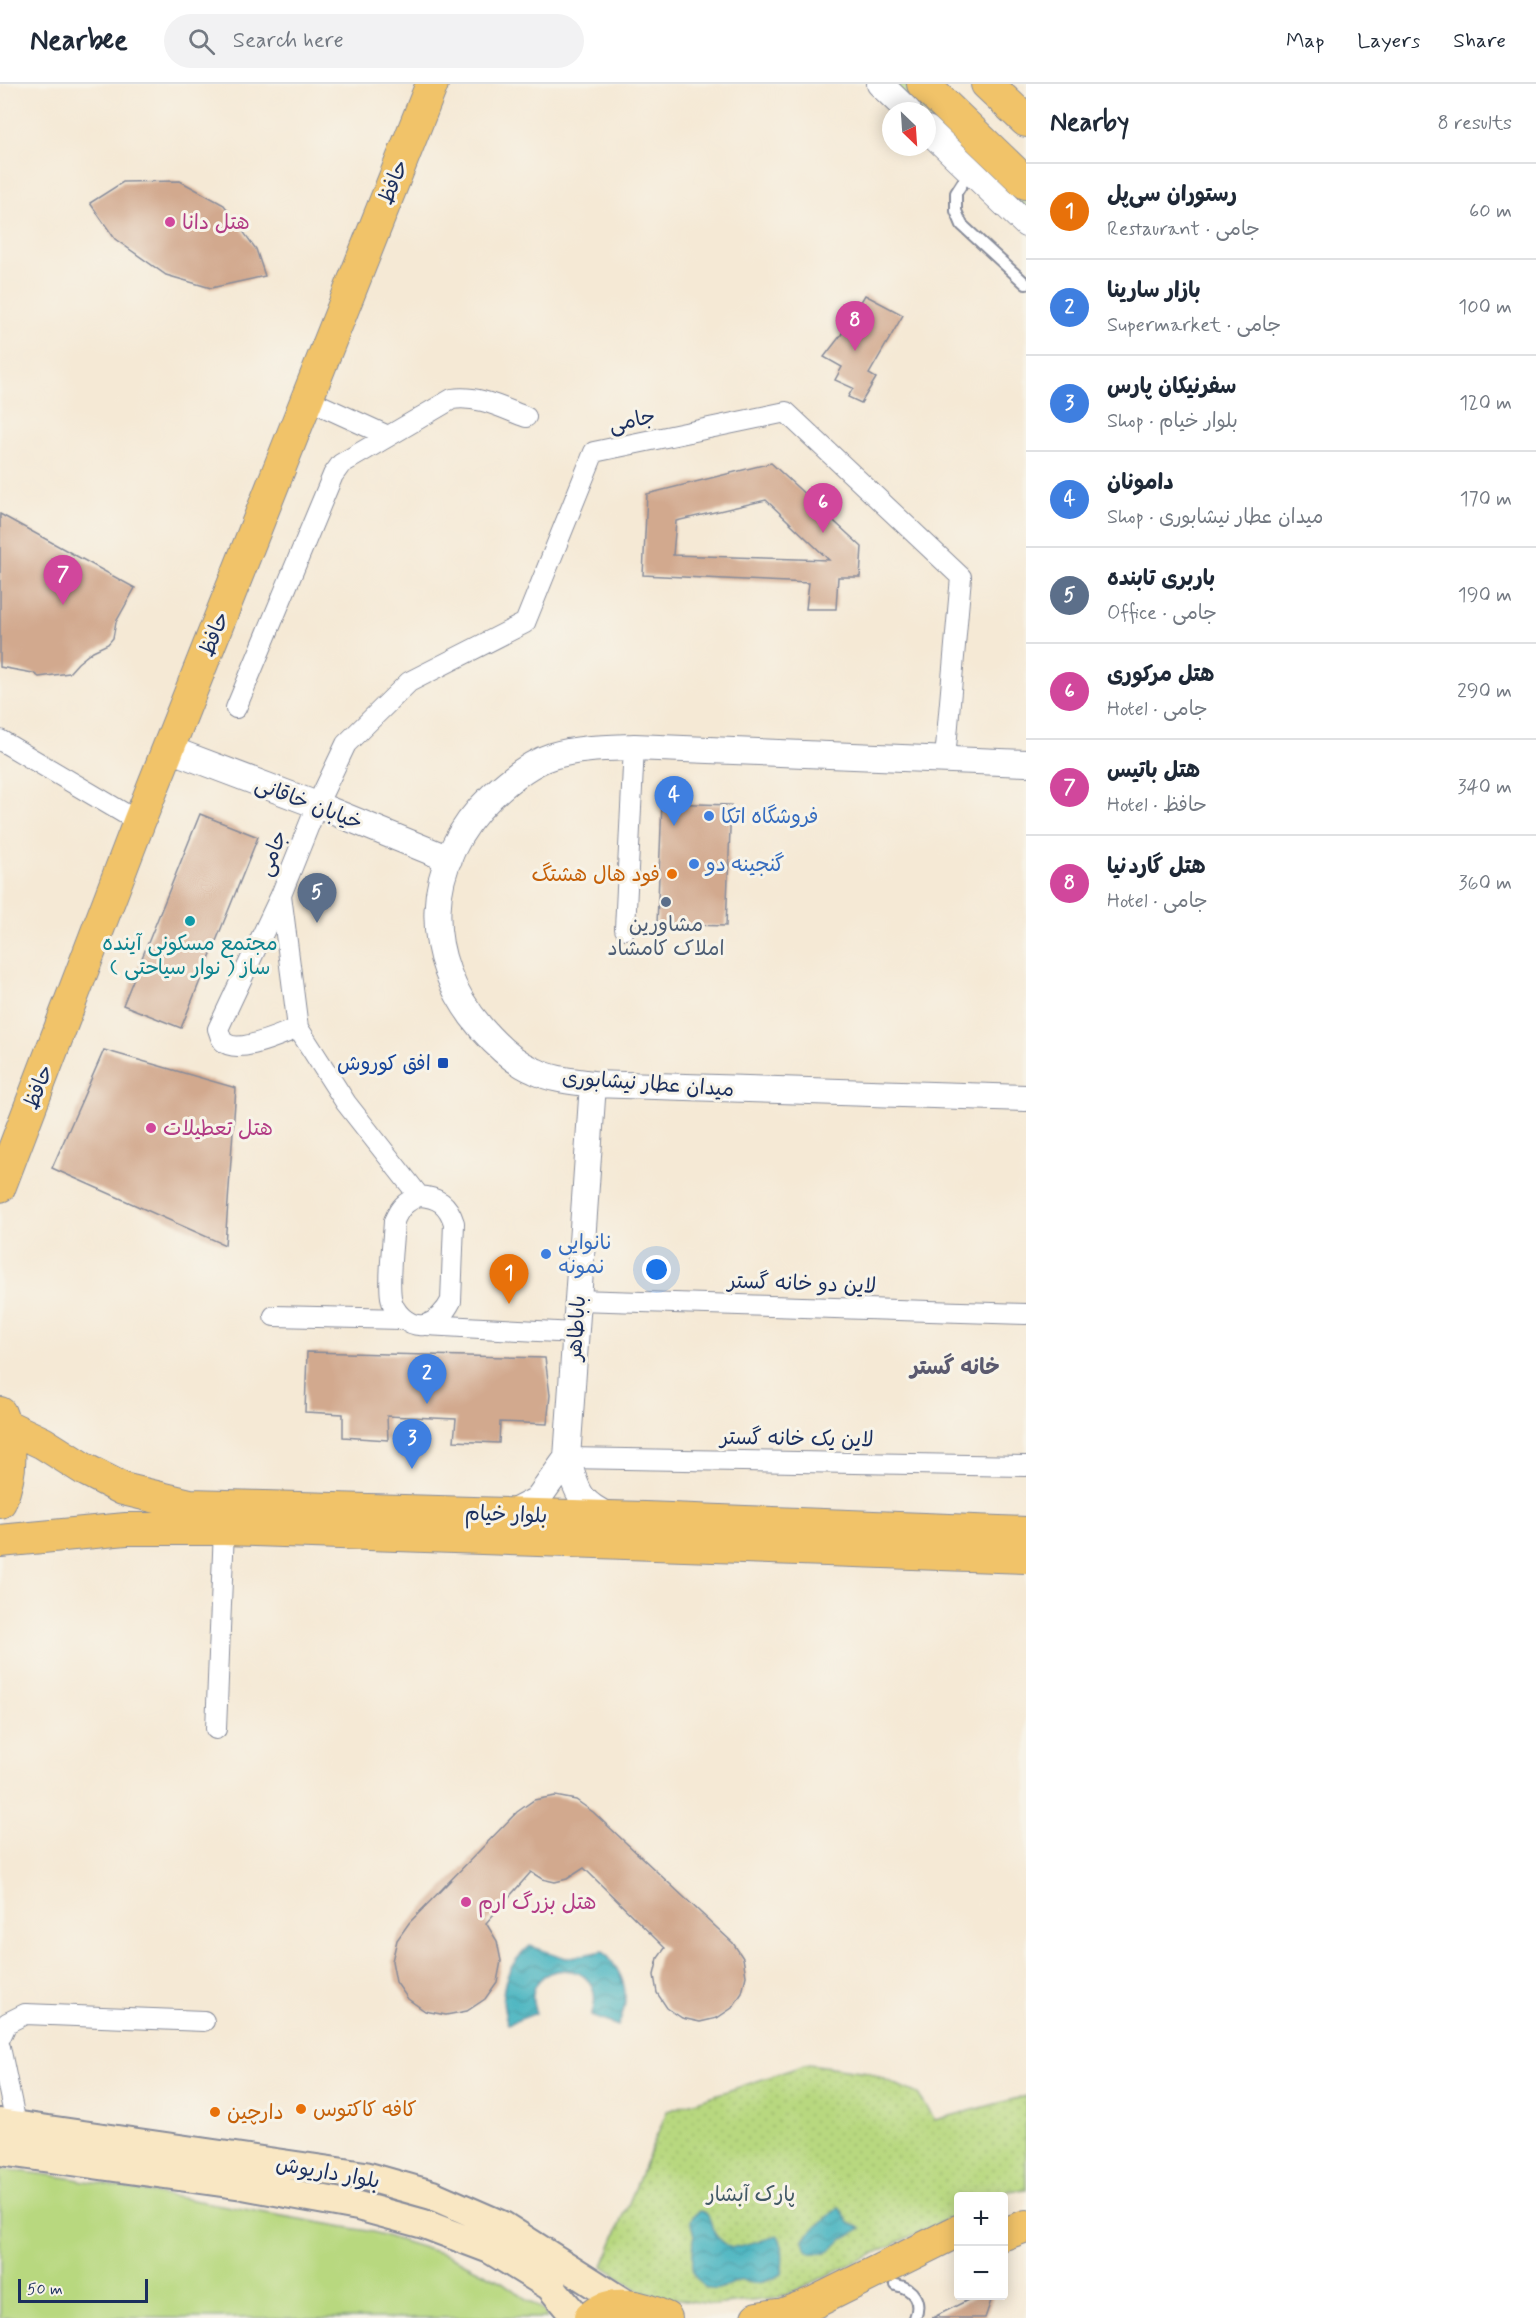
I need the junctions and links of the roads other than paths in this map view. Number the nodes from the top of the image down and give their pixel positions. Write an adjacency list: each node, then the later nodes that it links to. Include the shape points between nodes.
1 (432, 84): 12 (main road, حافظ)
2 (880, 84): 5 (street)
3 (922, 84): 9 (main road)
4 (987, 84): 6 (main road)
5 (899, 102)
6 (1026, 121)
7 (936, 138): 8 (street)
8 (970, 170): 10 (street); 11 (lane, via 956,193 956,211 962,225)
9 (1026, 183)
10 (1026, 224)
11 (1026, 284)
12 (307, 399): 14 (street); 18 (main road, حافظ)
13 (526, 417): 14 (street, via 466,397 452,399)
14 (388, 436): 15 (street, via 341,464 333,475)
15 (236, 708)
16 (0, 740): 22 (street)
17 (634, 747): 19 (street, میدان عطار نیشابوری); 23 (street, میدان عطار نیشابوری, via 583,749 551,756 517,775 471,819); 25 (street)
18 (169, 749): 21 (street, خیابان خاقانی); 22 (main road, حافظ)
19 (945, 759): 20 (street, میدان عطار نیشابوری); 21 (street, جامی, via 962,578 786,412 594,452 525,623 409,682 346,744)
20 (1026, 763)
21 (317, 805): 23 (street, خیابان خاقانی); 24 (street, جامی)
22 (140, 822): 29 (main road, حافظ)
23 (449, 859): 27 (street, میدان عطار نیشابوری, via 437,902 437,924 443,960 462,1003 488,1036 534,1071)
24 (282, 896): 26 (street, جامی); 26 (street, جامی, via 218,1029 226,1044 241,1046)
25 (626, 929)
26 (298, 1028): 30 (street, جامی, via 346,1103)
27 (592, 1084): 28 (street, میدان عطار نیشابوری); 31 (street, باباطاهر)
28 (1026, 1098)
29 (0, 1186)
30 (419, 1196): 34 (street, via 403,1205 394,1221 391,1299); 35 (street, via 442,1202 454,1223 451,1301 446,1312)
31 (578, 1300): 32 (street, لاین دو خانه گستر); 36 (street, باباطاهر)
32 (1026, 1314)
33 (274, 1316): 34 (street)
34 (403, 1319): 35 (street)
35 (426, 1325): 36 (street)
36 (575, 1333): 38 (street, باباطاهر)
37 (3, 1419): 40 (main road, via 10,1446); 41 (main road, بلوار خیام, via 123,1490 190,1504)
38 (567, 1458): 39 (street, لاین یک خانه گستر); 41 (street, via 537,1500); 42 (street, باباطاهر, via 578,1491 591,1509)
39 (1026, 1466)
40 (0, 1502)
41 (510, 1514): 42 (main road, بلوار خیام)
42 (611, 1517): 44 (main road, بلوار خیام)
43 (224, 1529): 45 (main road, بلوار خیام, via 126,1529); 46 (main road, بلوار خیام); 47 (street)
44 (1026, 1533)
45 (0, 1540)
46 (1026, 1557)
47 (216, 1729)
48 (204, 2021): 49 (street, via 25,2014 7,2023)
49 (0, 2038)
50 (0, 2047): 51 (street)
51 (8, 2123): 60 (main road, بلوار داریوش, via 365,2176 432,2195 503,2226)
52 (0, 2151): 62 (main road, بلوار داریوش, via 243,2185 358,2206 424,2224 490,2249 550,2286)
53 (1026, 2205): 54 (main road)
54 (1008, 2211)
55 (1026, 2226): 57 (main road)
56 (954, 2233): 64 (main road, via 813,2303 784,2314)
57 (1008, 2233)
58 (954, 2256): 59 (main road)
59 (896, 2285): 65 (main road); 66 (lane, via 915,2296)
60 (627, 2305): 61 (main road); 63 (main road, via 601,2310)
61 (673, 2317)
62 (573, 2318)
63 (590, 2318)
64 (757, 2318)
65 (828, 2318)
66 (915, 2318)

